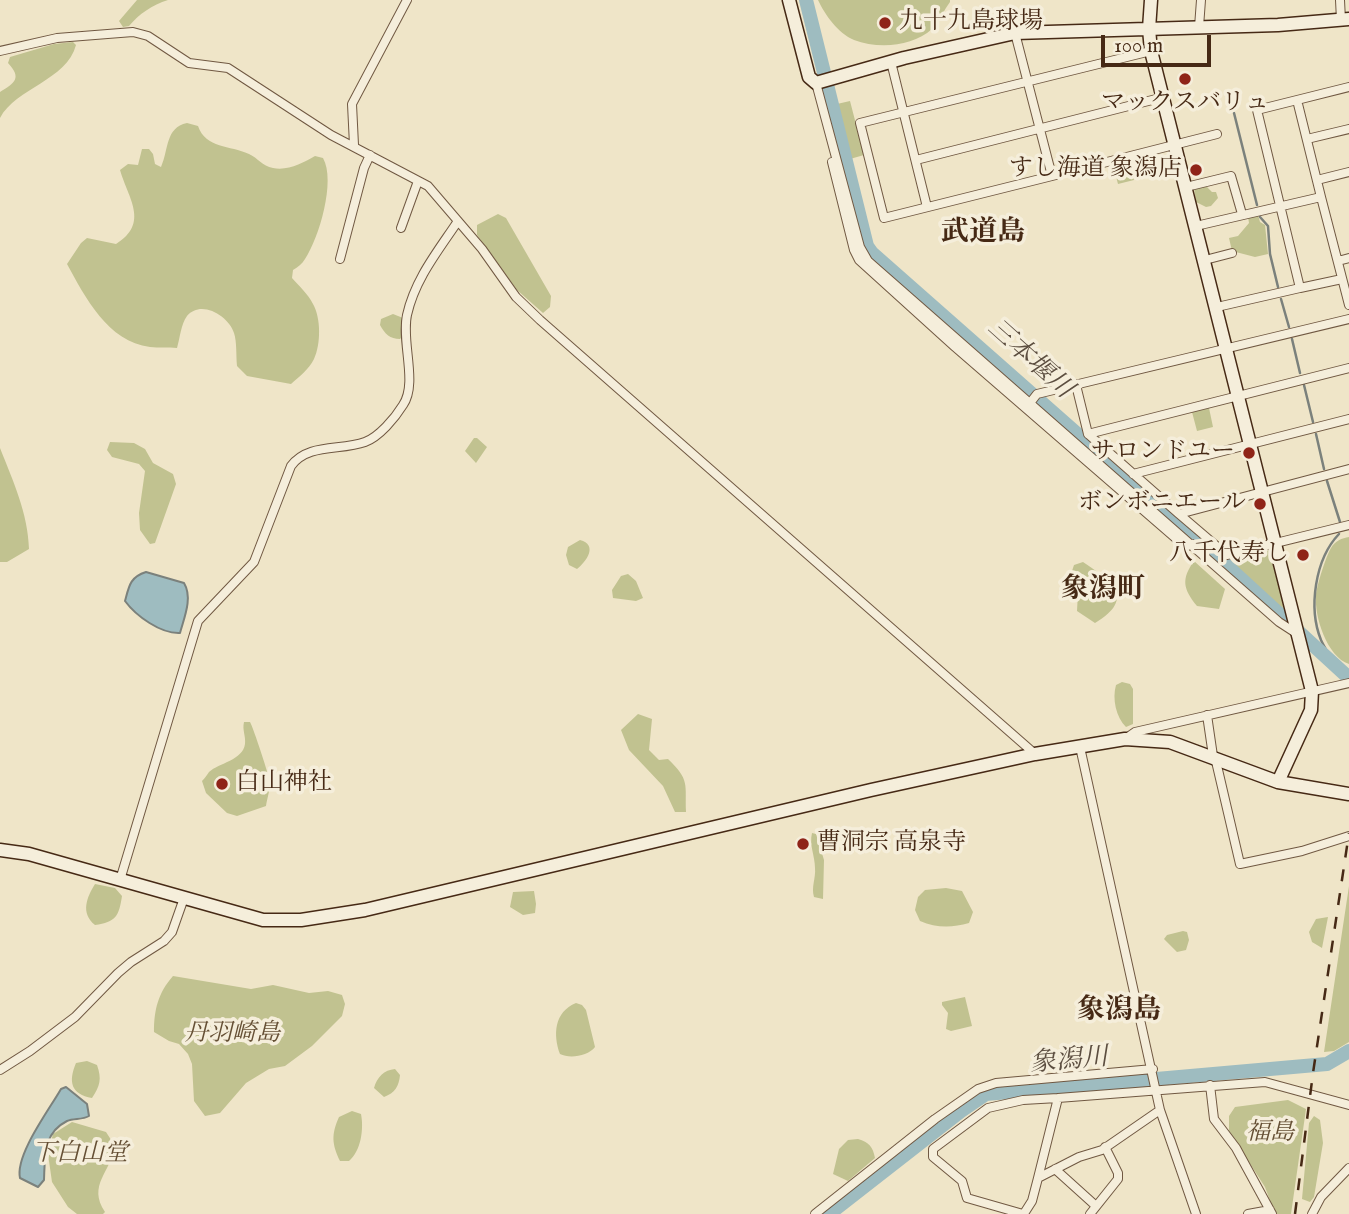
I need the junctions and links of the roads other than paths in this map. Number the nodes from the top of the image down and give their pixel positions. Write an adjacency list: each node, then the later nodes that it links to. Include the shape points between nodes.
1 (407, 0): 24 (street, via 352,104)
2 (789, 0): 14 (street, via 809,77)
3 (1152, 0): 8 (street)
4 (1201, 0): 7 (street)
5 (1340, 0): 6 (street)
6 (1345, 20): 7 (street)
7 (1199, 27): 8 (street)
8 (1149, 29): 9 (street); 11 (street)
9 (1015, 33): 12 (street); 13 (street)
10 (0, 51): 24 (street, via 57,38 133,32 148,36 189,63 228,68)
11 (1151, 51): 13 (street); 16 (street)
12 (891, 62): 14 (street); 18 (street)
13 (1027, 82): 18 (street); 19 (street)
14 (815, 84): 53 (street, via 860,247 868,261); 64 (street, via 859,260 1180,542)
15 (1349, 87): 17 (street)
16 (1164, 97): 19 (street); 23 (street)
17 (1297, 100): 22 (street); 33 (street, via 1256,110)
18 (903, 113): 26 (street); 34 (street, via 860,123 884,218)
19 (1040, 129): 26 (street); 28 (street)
20 (1349, 129): 22 (street)
21 (1217, 134): 23 (street)
22 (1307, 139): 29 (street)
23 (1176, 144): 28 (street); 31 (street)
24 (354, 145): 25 (street)
25 (370, 155): 30 (street); 41 (street)
26 (916, 160): 34 (street)
27 (1349, 172): 29 (street)
28 (1052, 176): 34 (street)
29 (1317, 180): 32 (street)
30 (418, 181): 36 (street); 38 (street)
31 (1186, 187): 35 (street, via 1231,176); 37 (street)
32 (1321, 197): 33 (street); 43 (street)
33 (1280, 206): 35 (street); 45 (street)
34 (927, 208)
35 (1242, 214): 37 (street)
36 (458, 221): 71 (street, via 516,297 540,320); 77 (street, via 424,272 406,317 409,393 403,405 366,442 310,450 297,457 254,562 198,621)
37 (1196, 226): 42 (street)
38 (401, 228)
39 (1231, 253): 42 (street)
40 (1349, 258): 43 (street)
41 (340, 259)
42 (1205, 260): 47 (street)
43 (1338, 261): 44 (street)
44 (1342, 279): 45 (street); 46 (street)
45 (1300, 288): 47 (street)
46 (1349, 305)
47 (1217, 307): 49 (street)
48 (1349, 319): 49 (street)
49 (1227, 348): 51 (street); 52 (street)
50 (1349, 368): 52 (street)
51 (1076, 386): 53 (street, via 1037,394); 55 (street)
52 (1239, 394): 55 (street); 56 (street)
53 (1030, 402): 64 (street)
54 (1349, 419): 56 (street)
55 (1088, 434): 58 (street)
56 (1251, 444): 58 (street); 59 (street)
57 (1349, 469): 59 (street)
58 (1133, 474): 60 (street)
59 (1263, 491): 60 (street); 63 (street)
60 (1179, 514): 62 (street)
61 (1349, 525): 63 (street)
62 (1202, 534): 63 (street, via 1227,555); 64 (street)
63 (1276, 543): 65 (street)
64 (1193, 544): 65 (street, via 1279,622)
65 (1298, 630): 67 (street)
66 (1348, 683): 67 (street)
67 (1312, 691): 68 (street); 73 (street, via 1311,710)
68 (1207, 715): 69 (street, via 1135,732); 72 (street)
69 (1125, 739): 70 (street); 72 (street, via 1170,742)
70 (1080, 747): 71 (street); 79 (street)
71 (1035, 754): 78 (street, via 338,914 263,920)
72 (1214, 757): 73 (street); 75 (street, via 1240,864)
73 (1278, 782): 74 (street)
74 (1349, 794)
75 (1349, 836)
76 (0, 849): 77 (street)
77 (120, 880): 78 (street)
78 (184, 898): 80 (street, via 164,942 131,962 75,1017)
79 (1153, 1069): 82 (street); 93 (street, via 996,1083 978,1089)
80 (0, 1070)
81 (1210, 1085): 82 (street); 84 (street, via 1265,1082); 91 (street, via 1214,1119 1236,1148)
82 (1158, 1091): 83 (street); 85 (street)
83 (1058, 1098): 89 (street); 92 (street, via 988,1108 933,1149 933,1157 962,1181 967,1198)
84 (1349, 1105)
85 (1160, 1110): 86 (street); 95 (street)
86 (1105, 1147): 88 (street); 90 (street, via 1118,1179)
87 (1349, 1168): 97 (street)
88 (1055, 1169): 89 (street); 90 (street)
89 (1038, 1178): 92 (street)
90 (1096, 1206): 94 (street)
91 (1271, 1212): 96 (street)
92 (1024, 1213)
93 (814, 1214)
94 (1090, 1214)
95 (1196, 1214)
96 (1248, 1214)
97 (1311, 1214)

